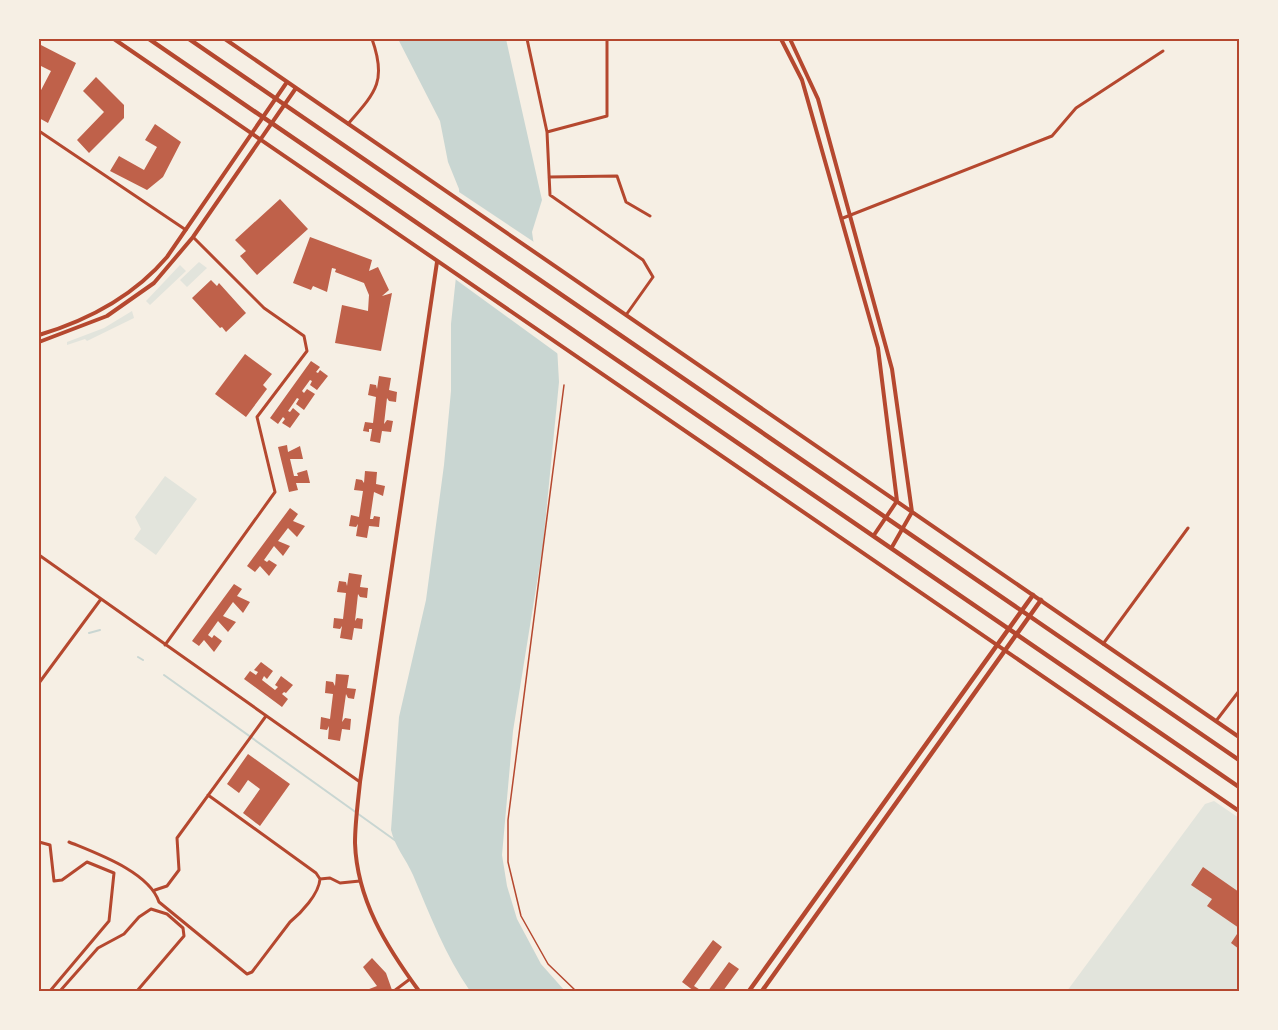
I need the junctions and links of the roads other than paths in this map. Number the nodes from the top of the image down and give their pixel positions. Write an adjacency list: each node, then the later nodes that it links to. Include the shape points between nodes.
1 (114, 39): 20 (street)
2 (149, 39): 15 (main road)
3 (189, 39): 13 (main road)
4 (225, 39): 11 (street)
5 (372, 39): 17 (street, via 381,71 369,100)
6 (527, 39): 19 (street)
7 (607, 39): 19 (street, via 607,116)
8 (781, 39): 25 (street, via 802,80)
9 (790, 39): 23 (street, via 818,99)
10 (1163, 51): 23 (street, via 1076,108 1053,136)
11 (287, 82): 12 (street); 13 (street)
12 (296, 88): 14 (street); 17 (street)
13 (276, 99): 14 (main road); 15 (street)
14 (285, 104): 16 (street); 34 (main road)
15 (263, 118): 16 (main road); 20 (street)
16 (272, 123): 21 (street); 37 (main road)
17 (348, 124): 29 (street)
18 (39, 131): 26 (street)
19 (547, 132): 22 (street)
20 (252, 134): 21 (street); 26 (street)
21 (260, 140): 27 (street); 28 (street)
22 (549, 177): 24 (street, via 617,176 626,202); 29 (street, via 550,195 647,266 653,277)
23 (851, 214): 25 (street); 33 (street, via 892,369)
24 (650, 216)
25 (843, 218): 32 (street, via 878,348)
26 (186, 230): 30 (street, via 148,279 129,293 85,319)
27 (193, 237): 31 (street, via 154,283 132,300 107,316); 48 (street, via 264,308 304,336 307,351 257,417 275,492)
28 (437, 262): 49 (street); 57 (street)
29 (626, 315): 32 (street)
30 (39, 335)
31 (39, 342)
32 (897, 501): 33 (street); 34 (street)
33 (912, 512): 36 (street); 40 (street)
34 (886, 517): 36 (main road); 37 (street)
35 (1188, 528): 47 (street)
36 (904, 530): 38 (street); 43 (main road)
37 (874, 535): 38 (main road)
38 (892, 547): 45 (main road)
39 (39, 555): 41 (street)
40 (1033, 595): 42 (street); 43 (main road)
41 (101, 599): 48 (street); 51 (street)
42 (1041, 600): 44 (main road); 47 (street)
43 (1021, 611): 44 (main road); 45 (main road)
44 (1029, 616): 46 (main road); 56 (main road)
45 (1009, 628): 46 (main road); 49 (main road)
46 (1017, 634): 50 (main road); 58 (main road)
47 (1103, 644): 54 (street)
48 (165, 645): 53 (street)
49 (997, 645): 50 (street); 72 (main road)
50 (1005, 650): 60 (street); 73 (main road)
51 (39, 683)
52 (1239, 691): 54 (street)
53 (266, 716): 57 (street); 59 (street)
54 (1216, 721): 55 (street)
55 (1239, 737)
56 (1239, 760)
57 (360, 782): 64 (street, via 355,842)
58 (1239, 787)
59 (208, 795): 63 (street); 65 (street, via 177,838 179,870 166,886)
60 (1239, 811)
61 (39, 842): 67 (street, via 50,845 54,881 62,880 87,862 114,873 109,921)
62 (69, 842): 65 (street, via 127,866)
63 (320, 879): 64 (street); 65 (street, via 298,916 247,974 159,902)
64 (360, 881): 66 (street, via 377,929)
65 (155, 890)
66 (410, 979): 70 (street); 71 (street)
67 (50, 991)
68 (60, 991): 69 (street, via 98,948 124,934 151,909 158,909 183,928 184,936)
69 (137, 991)
70 (394, 991)
71 (419, 991)
72 (749, 991)
73 (762, 991)

